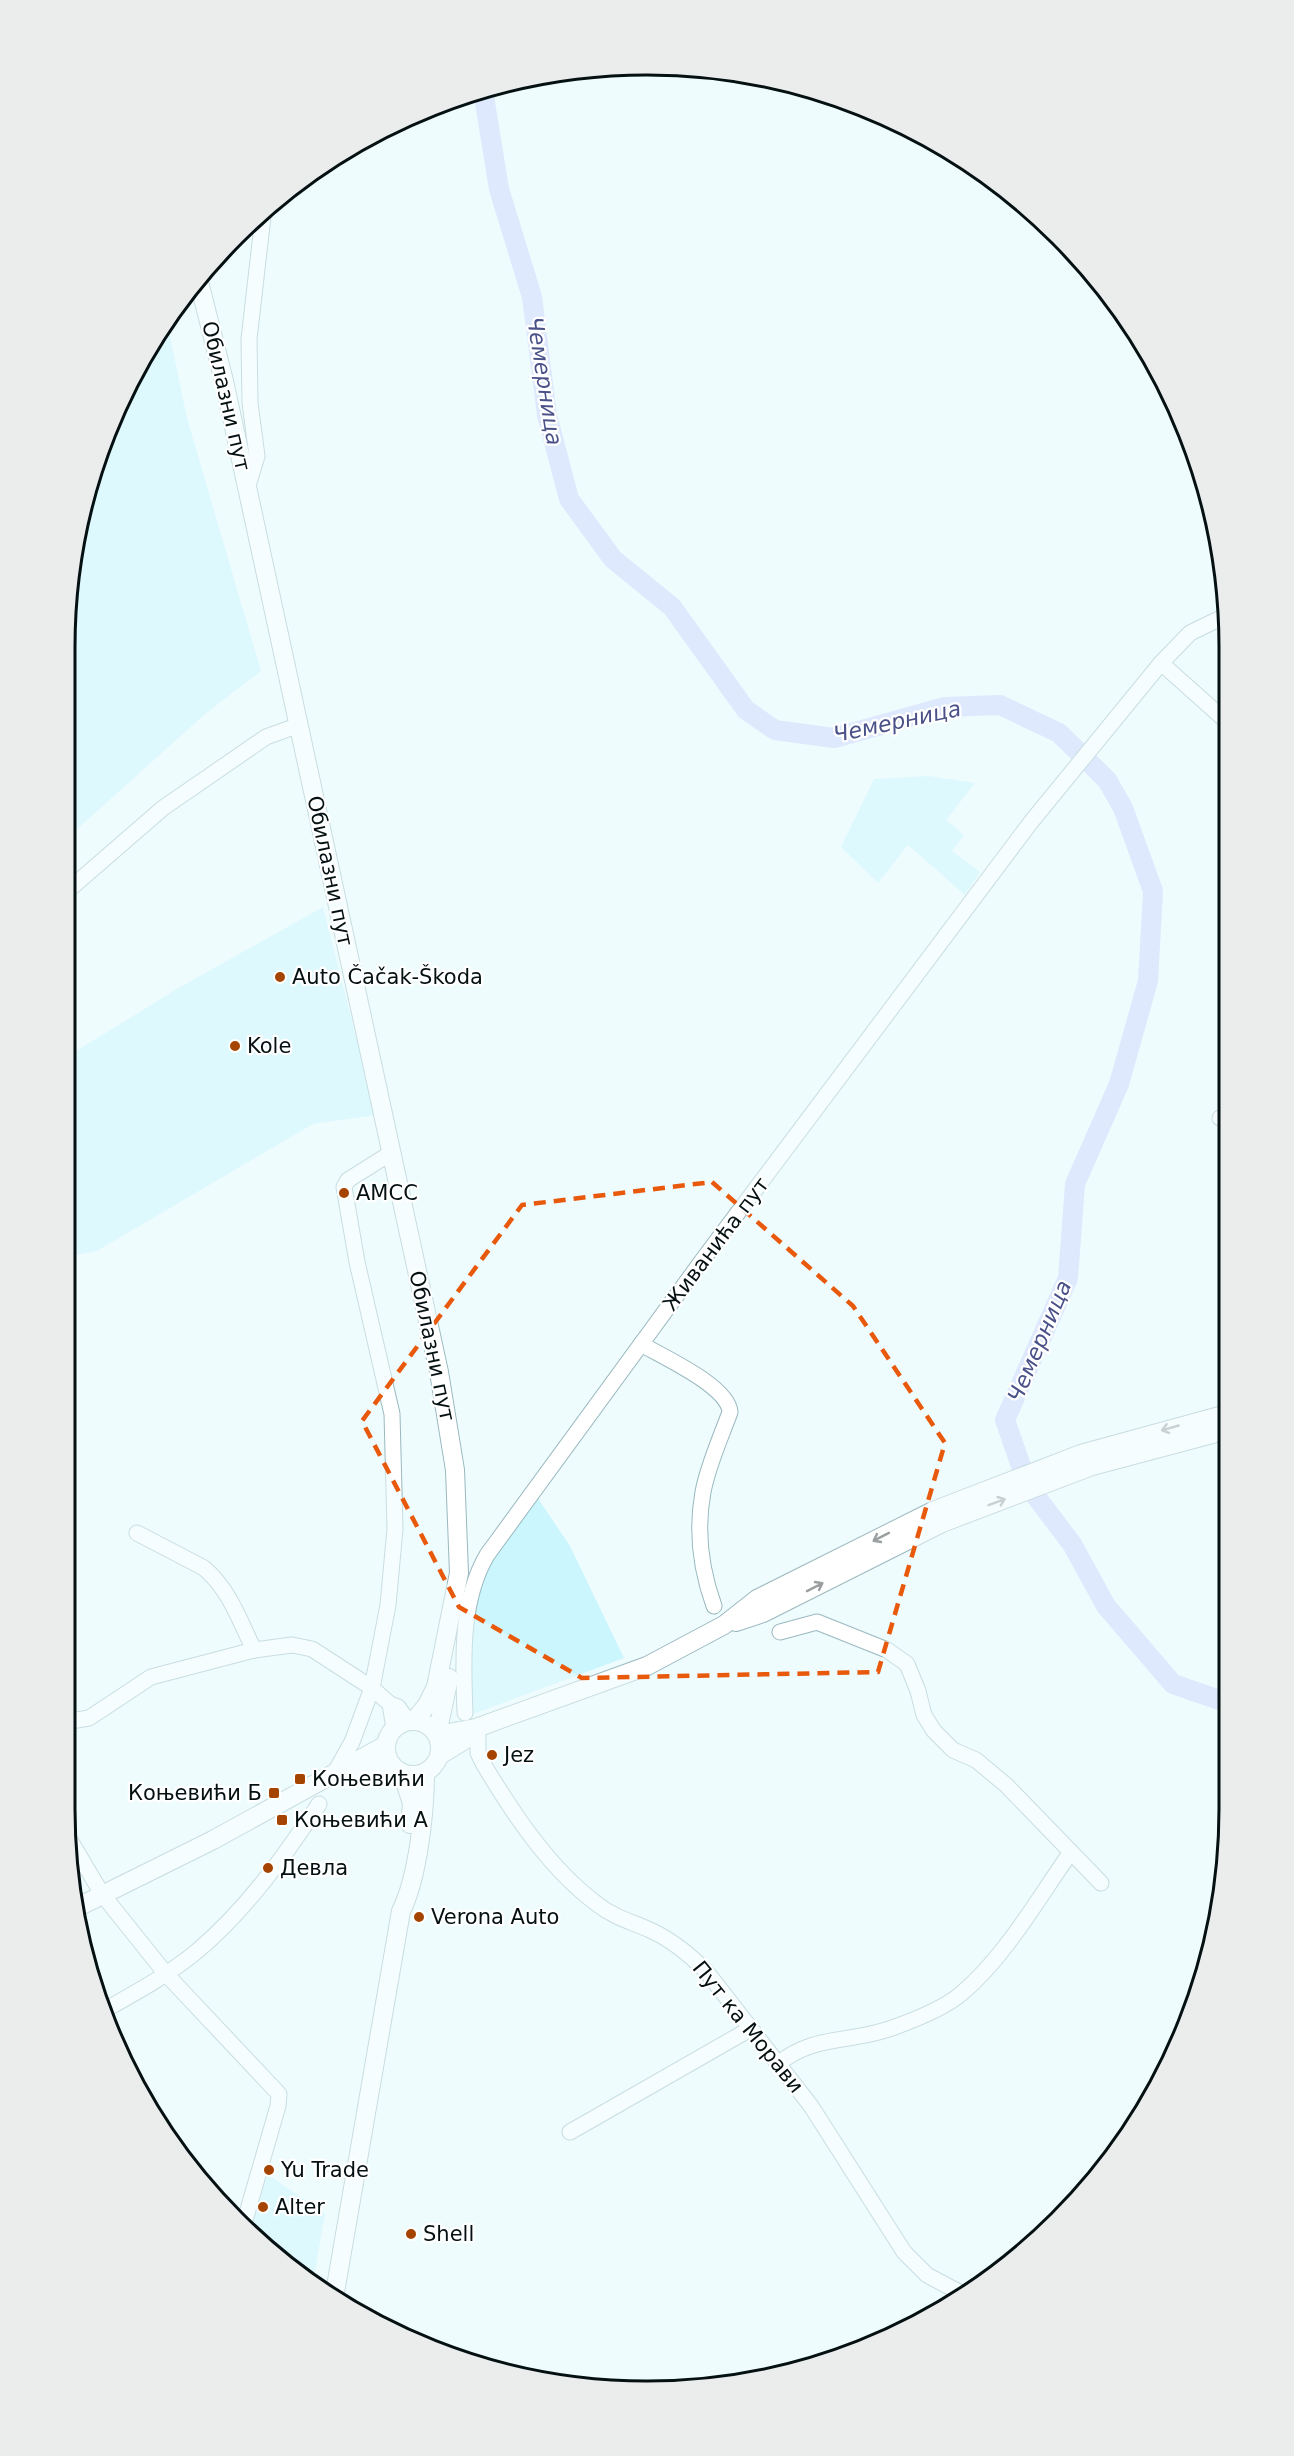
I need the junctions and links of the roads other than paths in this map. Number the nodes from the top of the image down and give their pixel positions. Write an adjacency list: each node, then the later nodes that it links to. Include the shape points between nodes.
1 (262, 225): 3 (street, via 249,339 250,403 257,456)
2 (201, 290): 3 (main road, Обилазни пут)
3 (248, 489): 7 (main road, Обилазни пут)
4 (1218, 618): 5 (street, via 1190,633)
5 (1161, 663): 6 (street); 10 (street, Живанића пут, via 1045,804)
6 (1219, 715)
7 (299, 725): 8 (street, via 266,737 163,808); 9 (main road, Обилазни пут)
8 (75, 884)
9 (392, 1153): 15 (main road, Обилазни пут, via 451,1440); 19 (street, via 348,1180 345,1188 357,1262 392,1414 394,1557)
10 (641, 1344): 15 (street, Живанића пут); 16 (street, via 705,1382 730,1404 703,1491 700,1548 704,1579)
11 (1219, 1417): 13 (main road, one-way to 13)
12 (1219, 1432): 13 (main road)
13 (1087, 1460): 22 (main road, via 938,1517 757,1599 724,1625 646,1666)
14 (137, 1533): 18 (street, via 213,1575)
15 (465, 1580): 20 (main road); 22 (street, Живанића пут); 23 (main road, via 436,1687 427,1705)
16 (714, 1606)
17 (780, 1632): 32 (street, via 817,1622 887,1650 907,1664 924,1715 934,1731 953,1750 976,1760 1006,1785)
18 (254, 1650): 19 (street, via 292,1645 312,1649); 21 (street, via 151,1677 89,1718)
19 (372, 1688): 23 (street, via 398,1707); 29 (street)
20 (446, 1695): 22 (main road, via 454,1713); 24 (main road)
21 (75, 1720)
22 (471, 1724): 24 (main road); 25 (main road, via 468,1738); 26 (street, Живанића пут)
23 (400, 1729): 24 (main road, via 429,1725); 27 (main road); 29 (main road)
24 (437, 1734): 25 (main road)
25 (440, 1755): 28 (main road)
26 (484, 1765): 39 (street, Пут ка Морави, via 546,1857 596,1904 690,1955)
27 (397, 1769): 28 (main road, via 412,1776); 29 (main road, via 358,1771); 36 (main road, via 412,1806)
28 (425, 1773): 36 (main road, via 414,1867)
29 (334, 1778): 34 (main road, via 229,1836 213,1840)
30 (319, 1804): 37 (street, via 226,1926)
31 (77, 1851): 34 (street)
32 (1071, 1852): 33 (street); 40 (street, via 1008,1940 961,1994 884,2030 816,2042 792,2052)
33 (1101, 1883)
34 (102, 1894): 35 (main road); 37 (street)
35 (83, 1904)
36 (401, 1911): 43 (main road)
37 (166, 1974): 38 (street); 42 (street, via 279,2094)
38 (110, 2007)
39 (750, 2029): 40 (street, Пут ка Морави); 41 (street)
40 (778, 2064): 44 (street, Пут ка Морави, via 811,2106 904,2252 927,2275)
41 (570, 2132)
42 (246, 2216)
43 (336, 2289)
44 (956, 2290)

